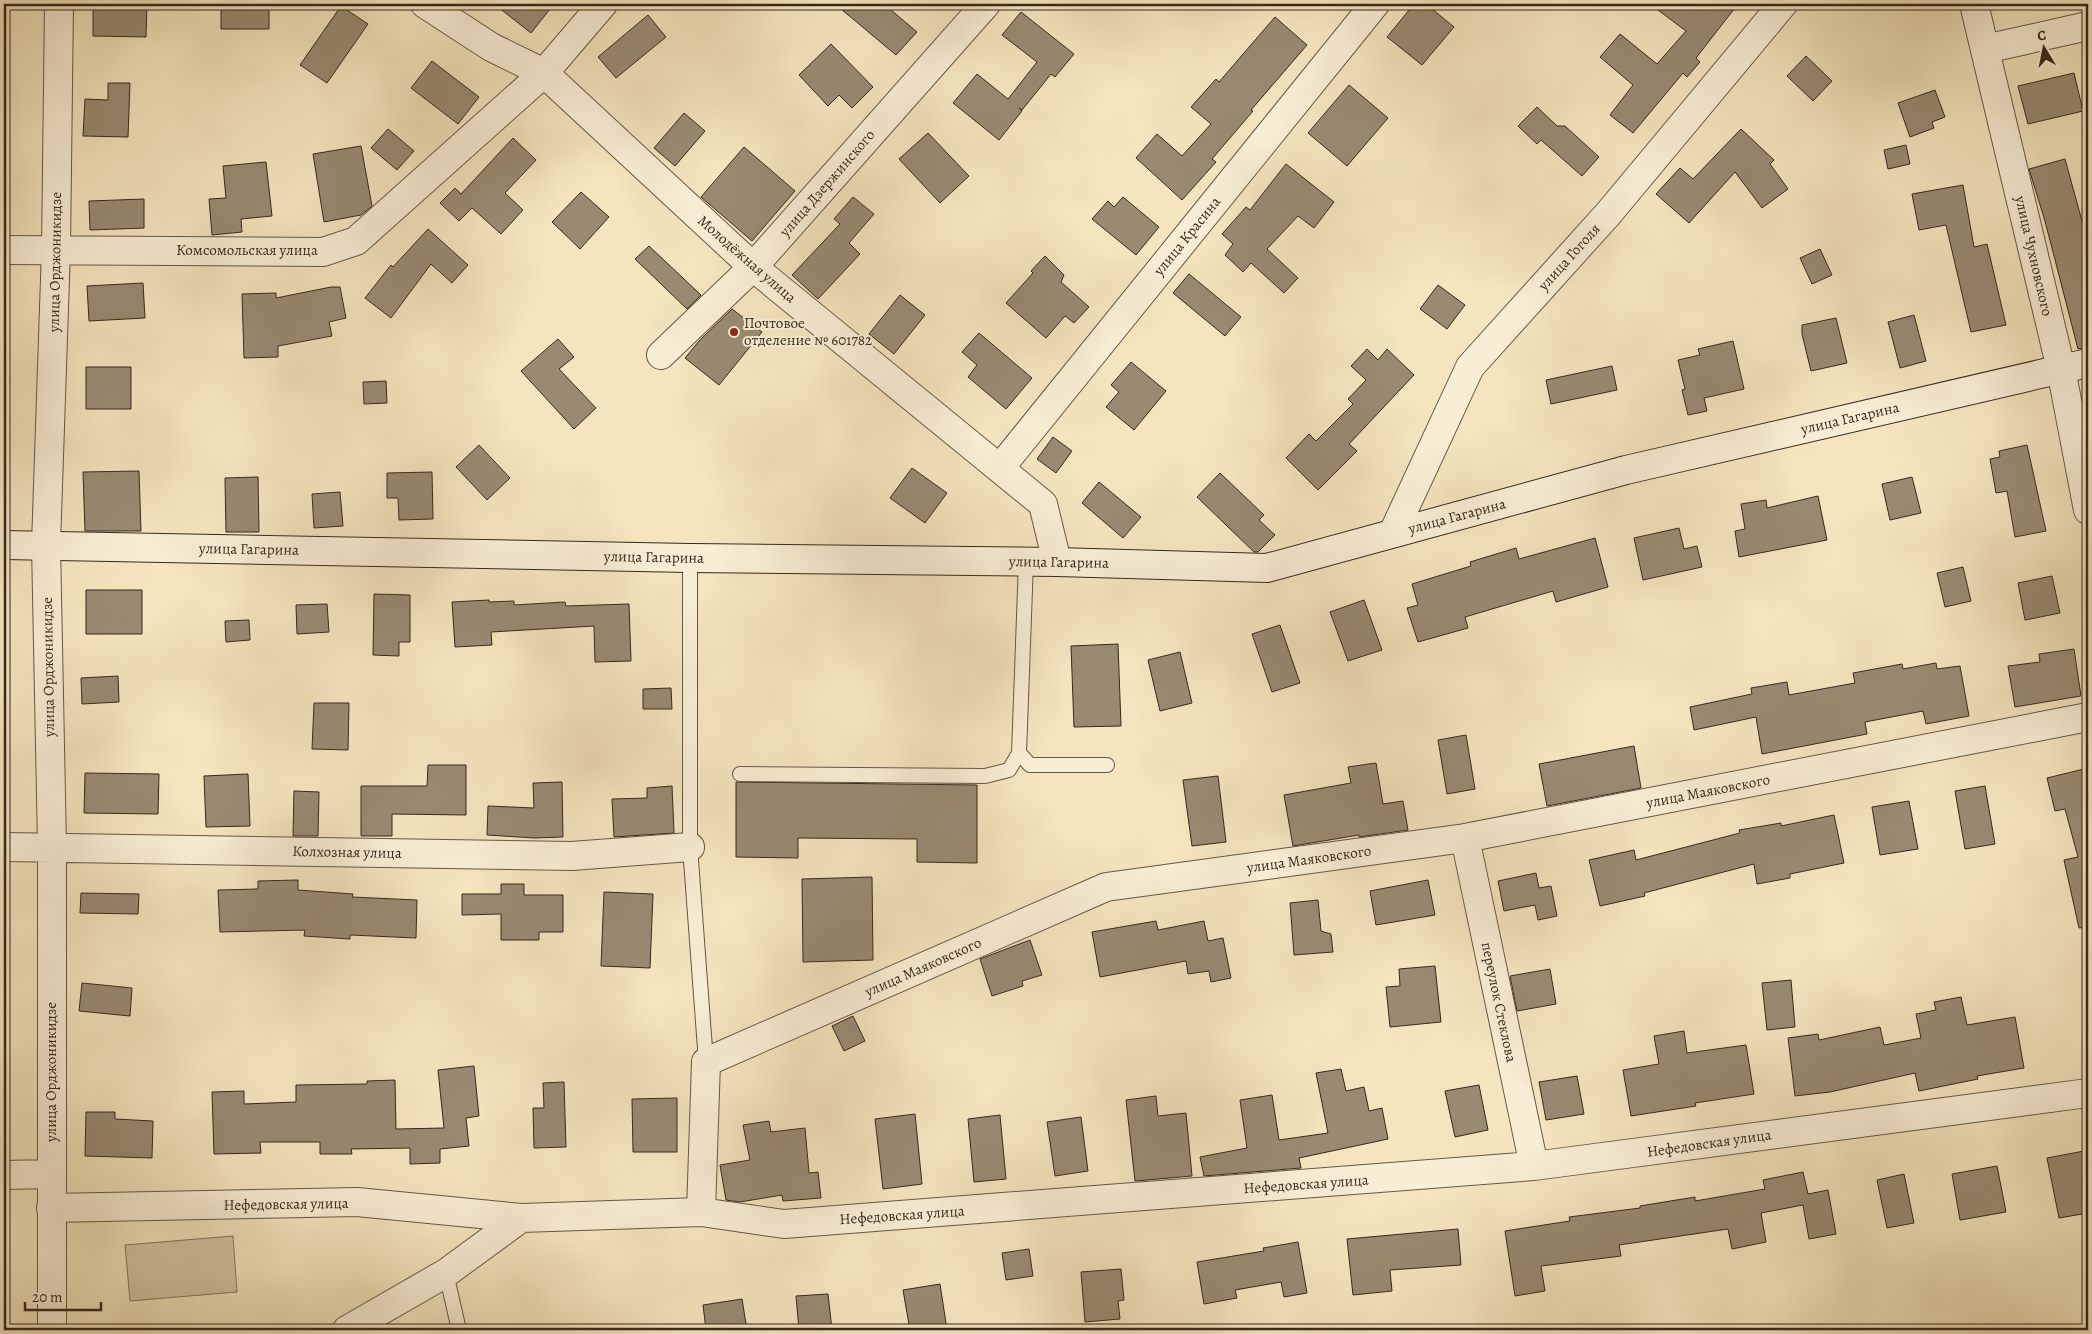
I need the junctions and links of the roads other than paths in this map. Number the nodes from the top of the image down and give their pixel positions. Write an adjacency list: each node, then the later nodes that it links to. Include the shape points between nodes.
1 (59, 4): 11 (street, улица Орджоникидзе)
2 (425, 4): 10 (street, Молодёжная улица, via 491,47)
3 (604, 4): 10 (street, Комсомольская улица)
4 (986, 4): 13 (street, улица Дзержинского)
5 (1783, 4): 19 (street, улица Гоголя, via 1608,214 1470,367)
6 (1974, 4): 9 (street, улица Чухновского)
7 (1363, 8): 17 (street, улица Красина)
8 (2088, 26): 9 (street)
9 (1985, 49): 16 (street, улица Чухновского)
10 (544, 73): 11 (street, Комсомольская улица, via 356,241 323,252); 13 (street, Молодёжная улица)
11 (56, 249): 12 (street, Комсомольская улица); 21 (street, улица Орджоникидзе)
12 (4, 250)
13 (753, 267): 14 (street, улица Дзержинского); 17 (street, Молодёжная улица)
14 (661, 355)
15 (2088, 363): 16 (street, улица Гагарина)
16 (2061, 369): 18 (street, улица Чухновского); 19 (street, улица Гагарина, via 1626,470)
17 (1000, 468): 24 (street, Молодёжная улица, via 1043,504)
18 (2088, 510)
19 (1394, 533): 24 (street, улица Гагарина, via 1266,568)
20 (4, 545): 21 (street, улица Гагарина)
21 (46, 545): 22 (street, улица Гагарина); 30 (street, улица Орджоникидзе)
22 (690, 558): 23 (street, улица Гагарина); 32 (lane)
23 (1026, 562): 24 (street, улица Гагарина); 26 (lane)
24 (1057, 562)
25 (2088, 718): 29 (street, улица Маяковского)
26 (1020, 753): 27 (lane, via 1030,766); 28 (lane, via 1009,770 985,776)
27 (1107, 765)
28 (740, 774)
29 (1465, 838): 33 (street, улица Маяковского, via 1106,887); 35 (street, переулок Стеклова)
30 (52, 846): 31 (street, Колхозная улица); 32 (street, Колхозная улица, via 572,856); 36 (street, улица Орджоникидзе)
31 (4, 847)
32 (690, 847): 33 (lane)
33 (706, 1062): 39 (street)
34 (2088, 1093): 35 (street, Нефедовская улица)
35 (1534, 1166): 39 (street, Нефедовская улица, via 784,1224)
36 (51, 1174): 37 (street); 38 (street, улица Орджоникидзе)
37 (4, 1175)
38 (51, 1208): 40 (street, Нефедовская улица, via 357,1202); 42 (street, улица Орджоникидзе)
39 (701, 1212): 40 (street, Нефедовская улица)
40 (521, 1218): 41 (street)
41 (446, 1274): 43 (street); 44 (lane)
42 (52, 1330)
43 (347, 1330)
44 (459, 1330)

